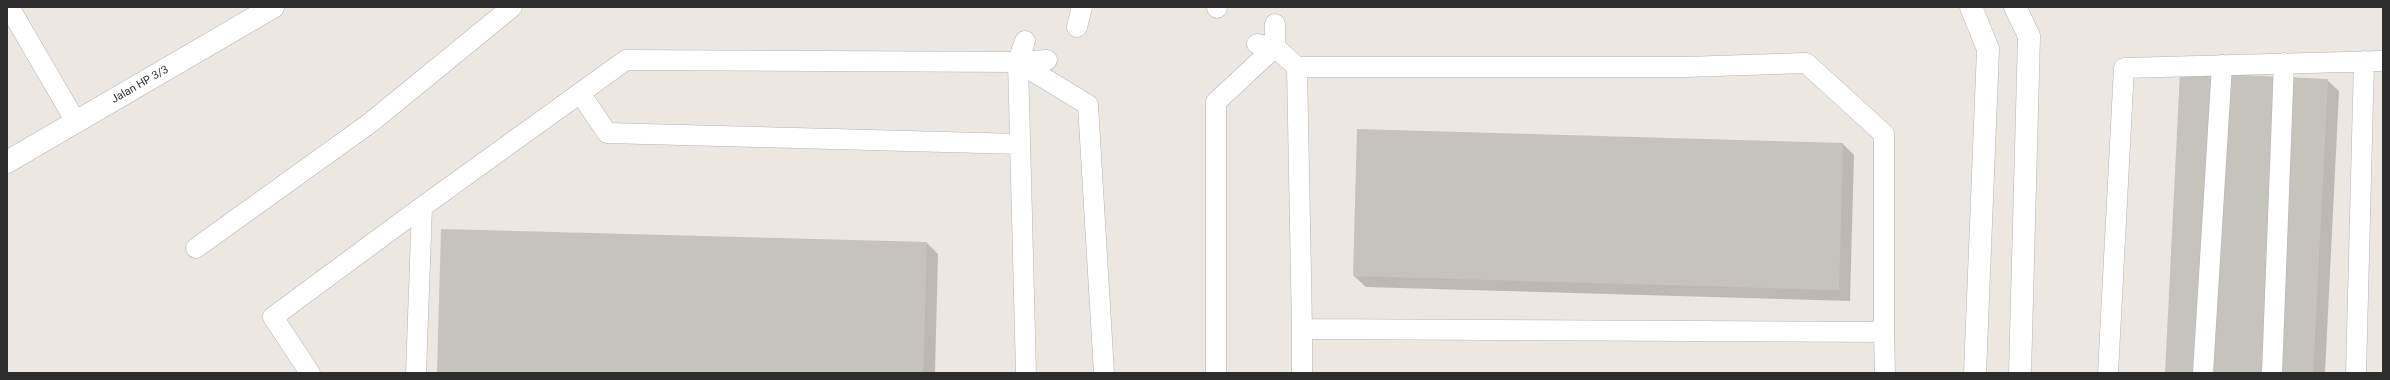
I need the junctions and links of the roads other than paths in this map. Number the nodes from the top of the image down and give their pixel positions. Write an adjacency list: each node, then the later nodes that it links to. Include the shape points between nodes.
1 (9, 7): 18 (lane)
2 (273, 7): 18 (street, Jalan HP 3/3)
3 (512, 7): 22 (lane, via 370,123)
4 (1082, 7): 8 (lane)
5 (1971, 7): 32 (street, via 1988,49)
6 (2016, 7): 33 (street, via 2029,36)
7 (1275, 24): 10 (lane)
8 (1077, 27)
9 (1025, 41): 13 (lane)
10 (1266, 45): 16 (lane); 29 (lane, via 1216,102)
11 (1047, 60): 13 (lane)
12 (2374, 61): 14 (lane); 37 (lane)
13 (1018, 62): 17 (lane, via 626,60); 19 (lane); 28 (lane, via 1088,105)
14 (2284, 63): 15 (lane); 36 (lane)
15 (2222, 65): 34 (lane, via 2124,68); 35 (lane)
16 (1297, 67): 23 (lane); 24 (lane, via 1686,67 1806,63 1884,134)
17 (580, 93): 19 (lane, via 607,133); 21 (lane)
18 (76, 122): 20 (street, Jalan HP 3/3)
19 (1020, 144): 27 (lane)
20 (7, 162)
21 (422, 208): 25 (lane, via 273,317); 26 (lane)
22 (196, 248)
23 (1302, 329): 24 (lane); 30 (lane)
24 (1884, 332): 31 (lane)
25 (310, 373)
26 (416, 373)
27 (1026, 373)
28 (1104, 373)
29 (1216, 373)
30 (1302, 373)
31 (1884, 373)
32 (1975, 373)
33 (2020, 373)
34 (2108, 373)
35 (2203, 373)
36 (2272, 373)
37 (2356, 373)

